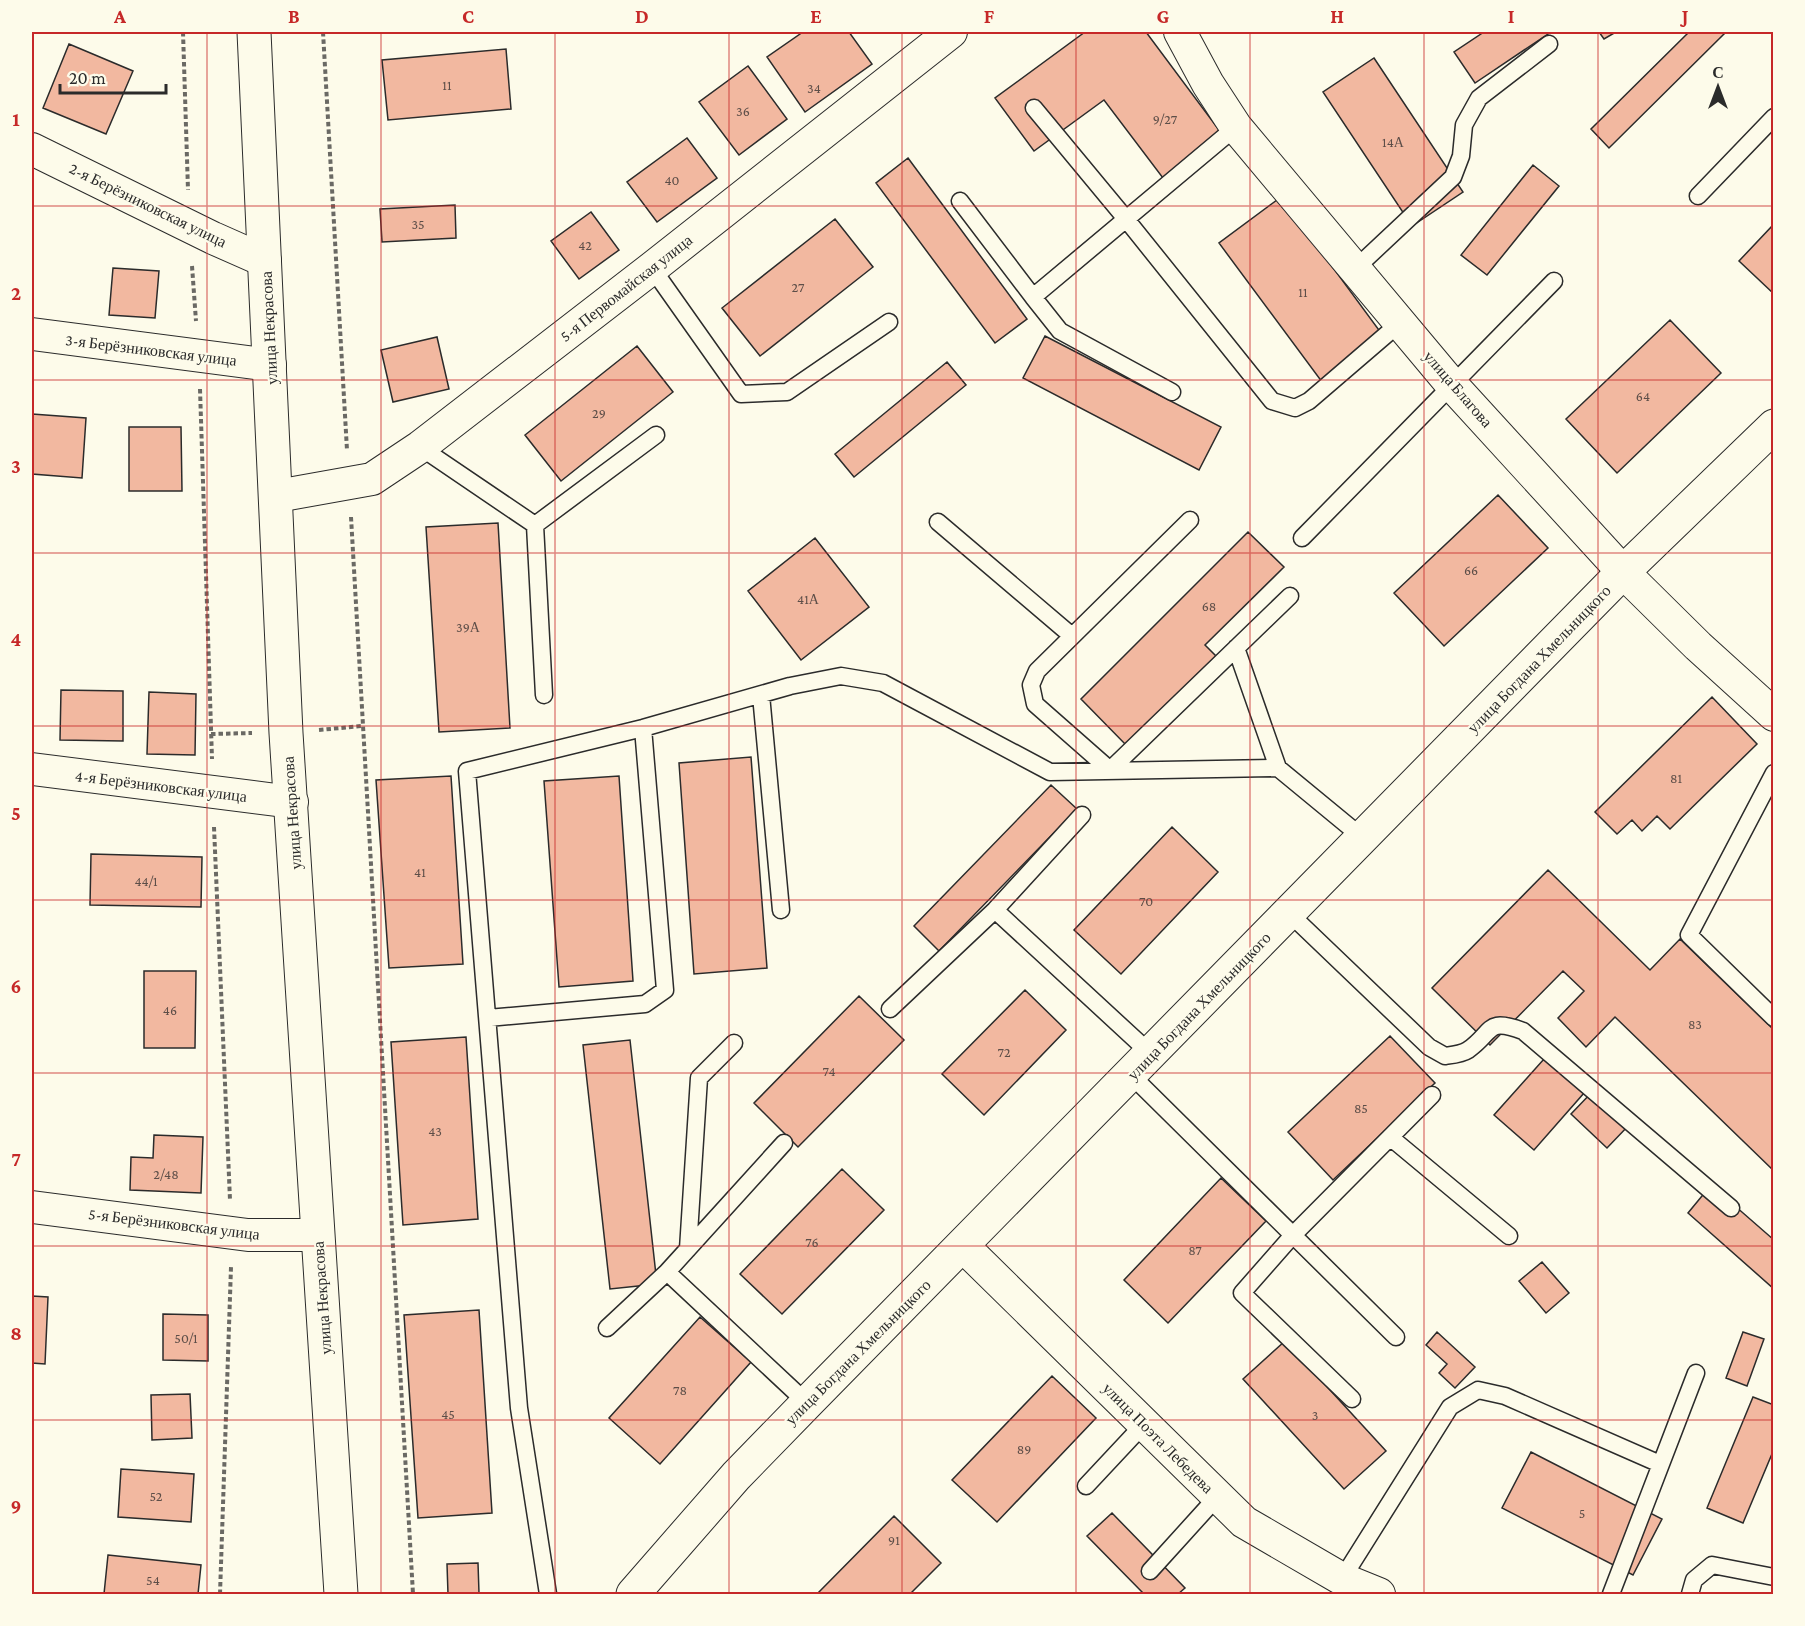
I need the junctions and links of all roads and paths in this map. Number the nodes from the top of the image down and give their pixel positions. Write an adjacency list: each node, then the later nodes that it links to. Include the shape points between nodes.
1 (254, 32): 13 (main road, улица Некрасова)
2 (323, 32): 27 (path)
3 (951, 32): 14 (street, 5-я Первомайская улица)
4 (1180, 32): 8 (street, улица Благова)
5 (1549, 44): 15 (lane, via 1479,98 1464,125 1461,156 1453,177)
6 (1034, 108): 12 (lane)
7 (1773, 117): 10 (lane)
8 (1236, 126): 12 (lane); 15 (street, улица Благова)
9 (32, 149): 13 (street, 2-я Берёзниковская улица)
10 (1698, 196)
11 (960, 201): 17 (lane)
12 (1126, 219): 17 (lane); 19 (lane, via 1272,401 1295,408 1309,401)
13 (265, 261): 21 (main road, улица Некрасова)
14 (652, 268): 18 (lane, via 741,394 787,392); 26 (street, 5-я Первомайская улица)
15 (1356, 268): 19 (street, улица Благова)
16 (1554, 281): 22 (lane)
17 (1033, 297): 23 (lane, via 1060,332)
18 (889, 322)
19 (1401, 322): 22 (street, улица Благова)
20 (32, 334): 21 (street, 3-я Берёзниковская улица)
21 (270, 364): 28 (main road, улица Некрасова)
22 (1452, 385): 32 (lane); 33 (street, улица Благова)
23 (1172, 392)
24 (1773, 426): 33 (main road, улица Богдана Хмельницкого)
25 (656, 435): 31 (lane)
26 (420, 447): 27 (street, 5-я Первомайская улица, via 372,478); 31 (lane)
27 (349, 484): 28 (street, 5-я Первомайская улица); 80 (path)
28 (277, 496): 45 (main road, улица Некрасова)
29 (1190, 520): 35 (lane)
30 (938, 522): 35 (lane)
31 (535, 525): 37 (lane)
32 (1302, 538)
33 (1623, 572): 39 (street, улица Благова); 47 (main road, улица Богдана Хмельницкого)
34 (1290, 596): 36 (lane)
35 (1072, 636): 43 (lane, via 1037,670 1031,685 1035,704)
36 (1236, 648): 41 (lane); 43 (lane)
37 (544, 695)
38 (761, 695): 40 (lane); 43 (lane, via 841,676 883,683 1050,772); 48 (lane)
39 (1773, 715)
40 (643, 728): 52 (lane, via 467,771); 52 (lane, via 665,990 645,1004)
41 (1278, 768): 43 (lane); 47 (lane)
42 (32, 769): 45 (street, 4-я Берёзниковская улица)
43 (1110, 770)
44 (1773, 773): 53 (lane, via 1689,935)
45 (291, 802): 61 (main road, улица Некрасова)
46 (1082, 815): 49 (lane)
47 (1363, 838): 50 (main road, улица Богдана Хмельницкого)
48 (781, 910)
49 (995, 910): 51 (lane); 55 (lane)
50 (1289, 913): 55 (main road, улица Богдана Хмельницкого); 60 (lane, via 1429,1047 1445,1056 1466,1052 1492,1028 1504,1024 1524,1031)
51 (890, 1009)
52 (488, 1018): 81 (lane, via 519,1408)
53 (1773, 1018)
54 (734, 1043): 65 (lane, via 699,1078)
55 (1141, 1065): 62 (lane); 64 (main road, улица Богдана Хмельницкого)
56 (1432, 1095): 57 (lane)
57 (1390, 1137): 62 (lane); 63 (lane)
58 (784, 1143): 65 (lane)
59 (32, 1206): 61 (street, 5-я Берёзниковская улица, via 248,1235)
60 (1731, 1208)
61 (317, 1235): 79 (main road, улица Некрасова)
62 (1293, 1235): 68 (lane); 70 (lane, via 1242,1293)
63 (1509, 1236)
64 (963, 1246): 71 (main road, улица Богдана Хмельницкого); 72 (street, улица Поэта Лебедева)
65 (688, 1249): 66 (lane)
66 (667, 1272): 67 (lane); 71 (lane)
67 (607, 1328)
68 (1396, 1337)
69 (1696, 1373): 73 (lane)
70 (1352, 1399)
71 (807, 1403): 82 (main road, улица Богдана Хмельницкого, via 736,1476)
72 (1144, 1424): 74 (lane); 75 (street, улица Поэта Лебедева)
73 (1660, 1464): 78 (lane, via 1505,1396 1478,1390 1450,1407); 84 (lane)
74 (1086, 1486)
75 (1217, 1497): 76 (lane); 78 (street, улица Поэта Лебедева, via 1244,1522)
76 (1150, 1571)
77 (1773, 1576): 85 (lane, via 1713,1565 1694,1580)
78 (1342, 1579): 83 (street, улица Поэта Лебедева)
79 (341, 1594)
80 (413, 1594)
81 (548, 1594)
82 (633, 1594)
83 (1379, 1594)
84 (1611, 1594)
85 (1690, 1594)

